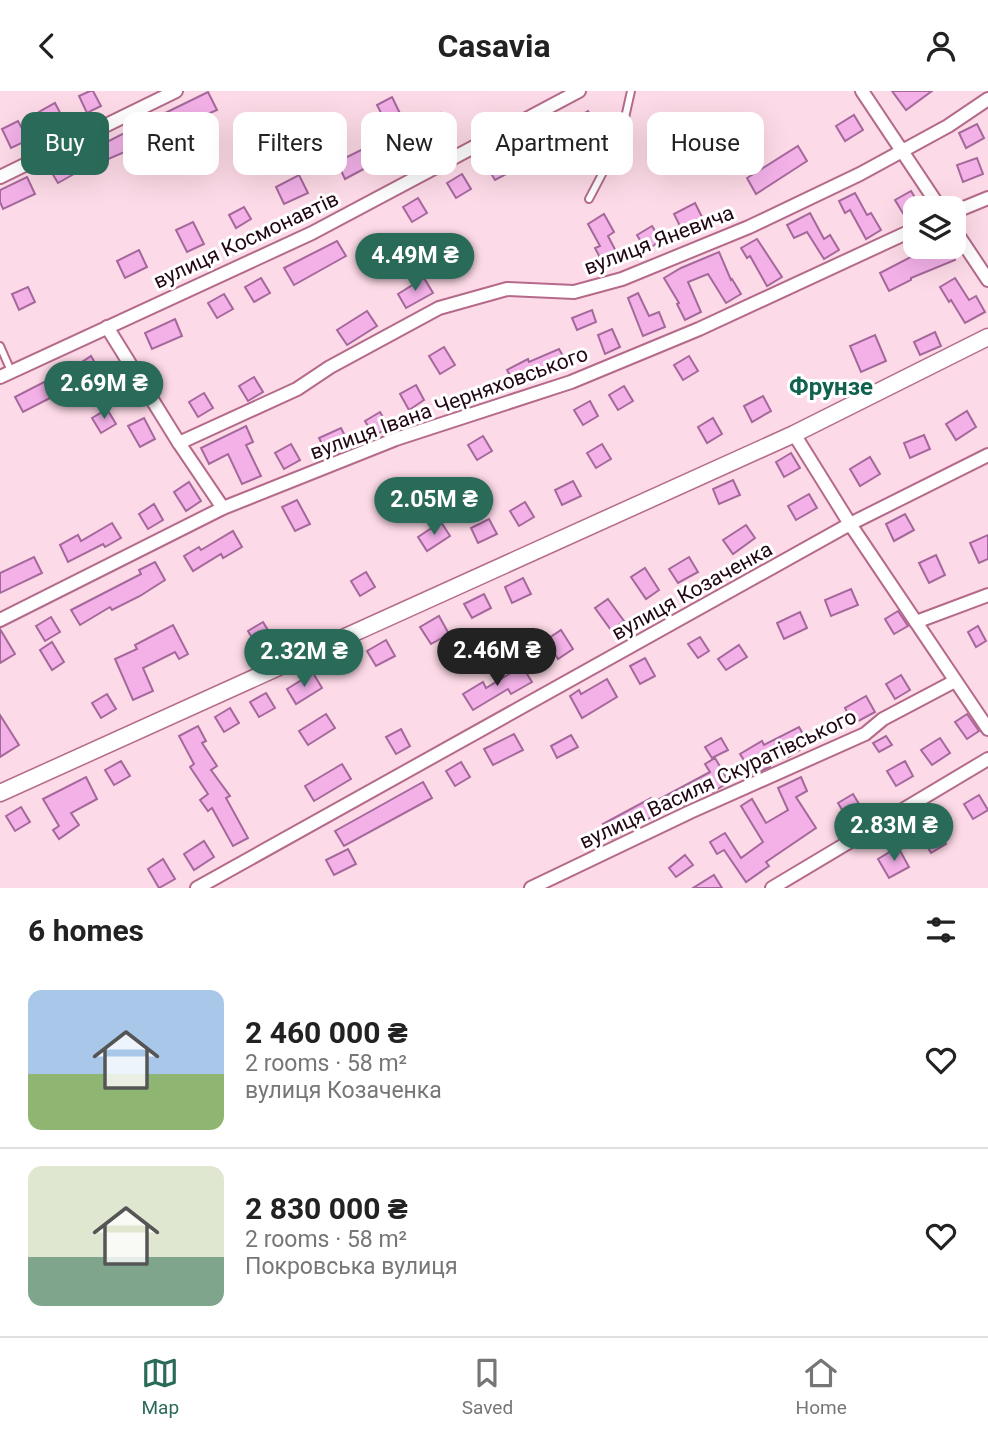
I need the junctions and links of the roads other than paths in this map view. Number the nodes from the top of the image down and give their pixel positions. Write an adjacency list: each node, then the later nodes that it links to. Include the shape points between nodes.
1 (176, 91): 7 (street)
2 (579, 91): 15 (street, вулиця Космонавтів, via 312,233)
3 (631, 91): 10 (lane, via 620,140)
4 (862, 91): 6 (street)
5 (988, 99): 6 (street, вулиця Яневича)
6 (902, 150): 8 (street); 20 (street, вулиця Яневича, via 749,227 622,279 575,292 507,289 439,308 297,389)
7 (0, 177)
8 (932, 196)
9 (988, 198): 11 (street)
10 (589, 199)
11 (966, 207)
12 (903, 235): 22 (street, вулиця Івана Черняховського, via 699,329 570,382 396,439)
13 (966, 247): 14 (street)
14 (988, 280)
15 (107, 327): 18 (street, вулиця Космонавтів); 20 (street)
16 (988, 337): 19 (street)
17 (0, 346): 18 (lane)
18 (6, 374)
19 (794, 433): 23 (street); 30 (street)
20 (179, 443): 22 (street)
21 (988, 455): 23 (street, вулиця Козаченка)
22 (223, 508): 25 (street, вулиця Івана Черняховського)
23 (850, 524): 26 (street); 31 (street, вулиця Козаченка)
24 (988, 595): 26 (street)
25 (0, 620)
26 (916, 622): 27 (street)
27 (955, 681): 28 (street); 32 (street, вулиця Василя Скуратівського, via 883,719 865,734)
28 (988, 729)
29 (988, 759): 33 (street)
30 (0, 793)
31 (197, 888)
32 (531, 888)
33 (772, 888)

